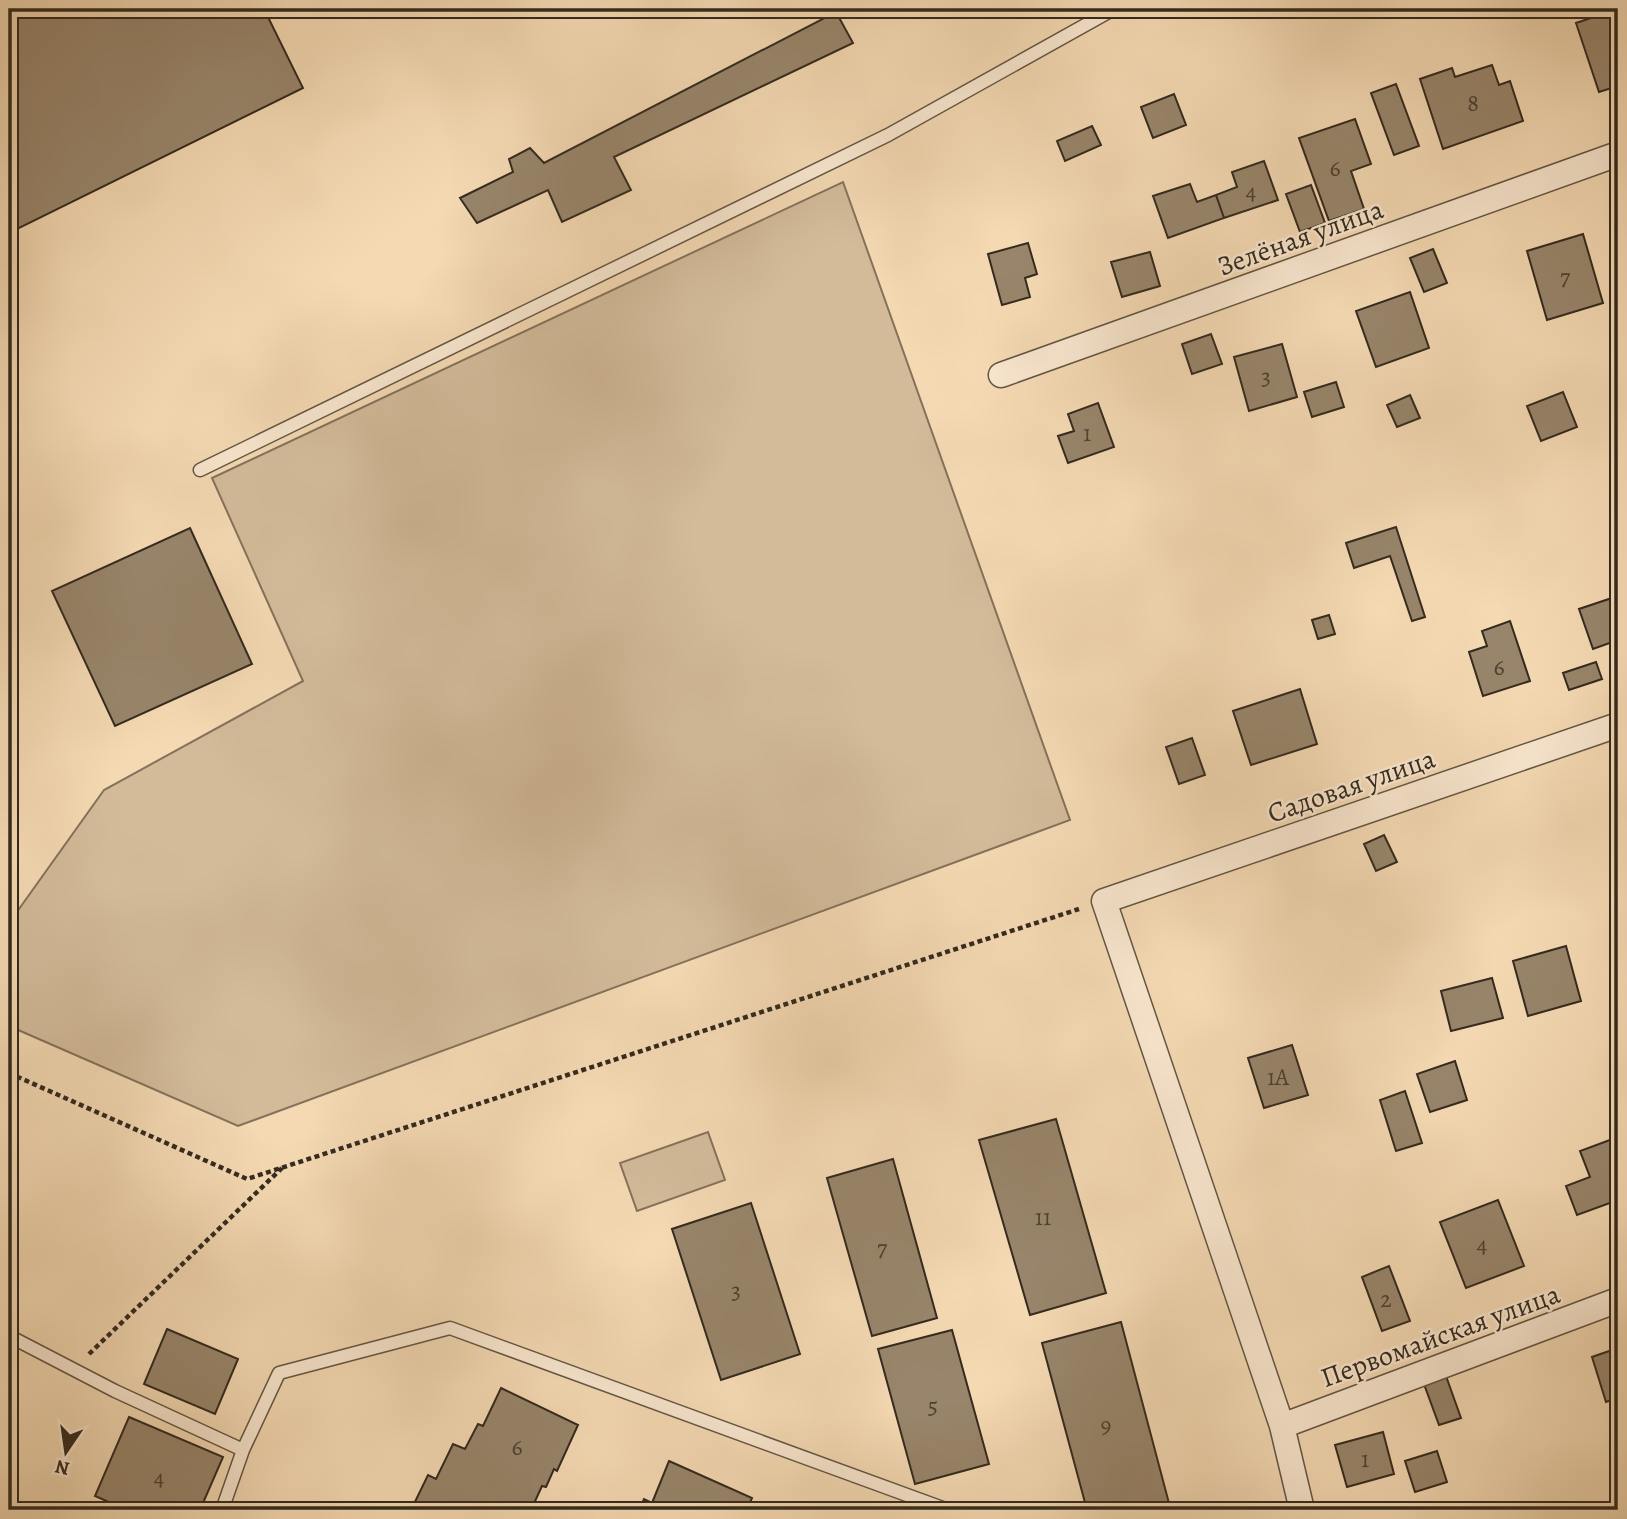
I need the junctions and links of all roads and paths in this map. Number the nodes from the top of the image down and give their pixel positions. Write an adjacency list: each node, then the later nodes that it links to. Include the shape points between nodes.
1 (1114, 9): 4 (lane, via 888,135)
2 (1618, 154): 3 (street, Зелёная улица)
3 (1001, 376)
4 (200, 470)
5 (1618, 725): 6 (street, Садовая улица)
6 (1104, 901): 8 (path); 12 (street)
7 (9, 1073): 8 (path, via 247,1179)
8 (282, 1167): 11 (path)
9 (1618, 1300): 12 (street, Первомайская улица)
10 (9, 1336): 11 (lane)
11 (72, 1369): 13 (lane)
12 (1282, 1426): 16 (street)
13 (243, 1450): 14 (lane); 15 (lane, via 279,1373 450,1328)
14 (222, 1510)
15 (948, 1510)
16 (1302, 1510)

